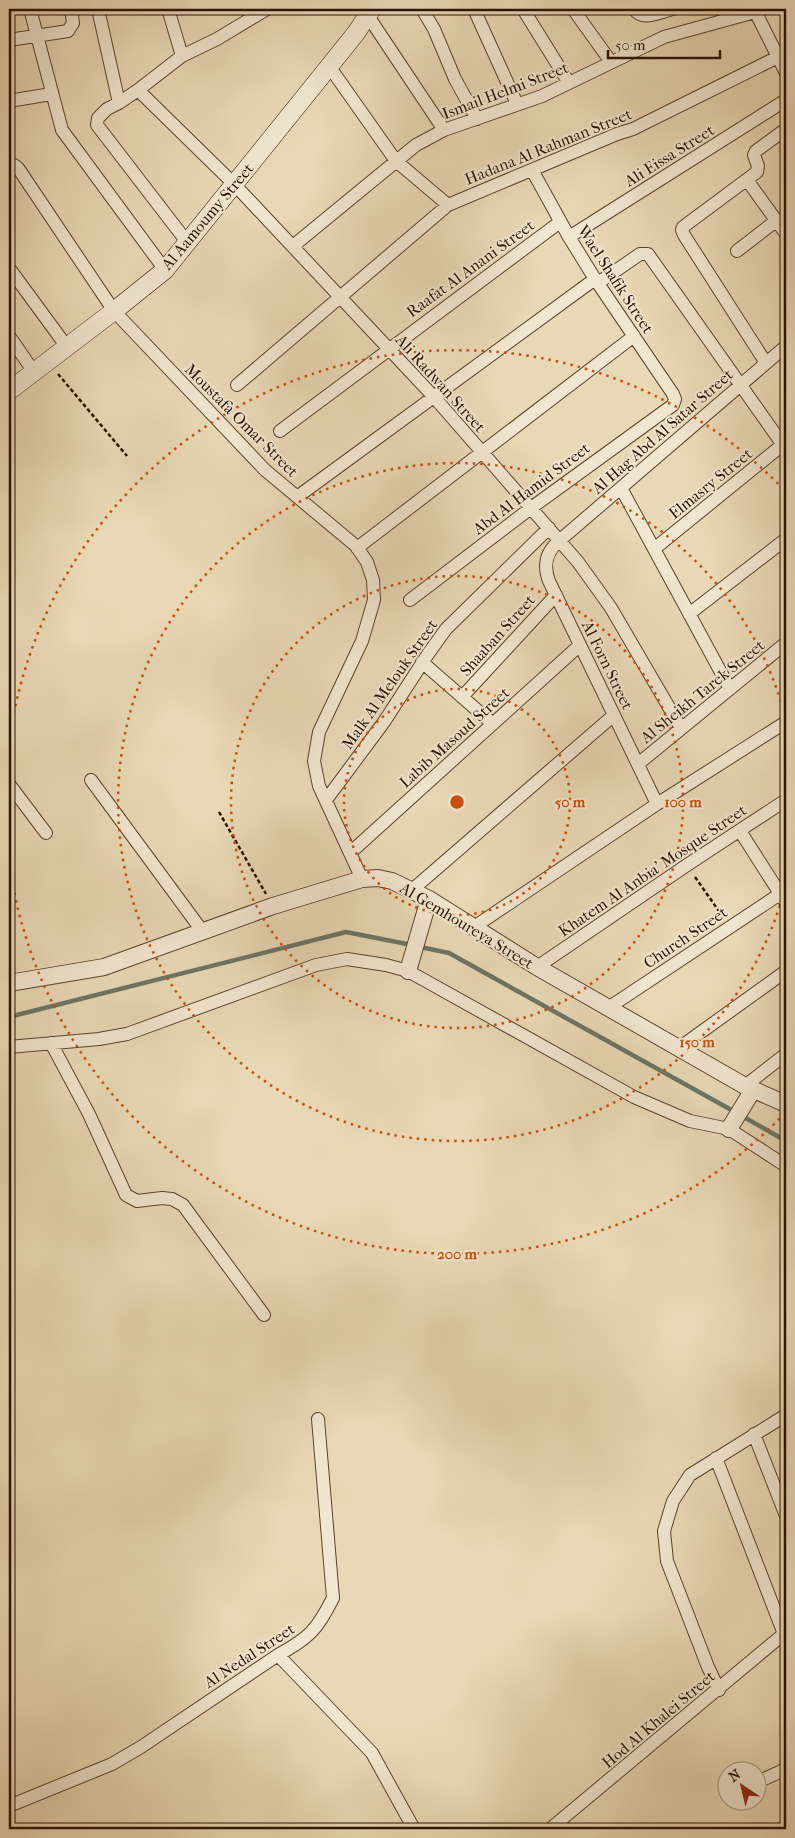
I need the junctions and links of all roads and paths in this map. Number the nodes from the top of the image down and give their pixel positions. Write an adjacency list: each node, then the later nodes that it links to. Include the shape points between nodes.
1 (30, 9): 14 (street)
2 (71, 9): 14 (street, via 73,23 68,30)
3 (98, 9): 26 (street)
4 (168, 9): 17 (street)
5 (267, 9): 17 (street, via 218,39)
6 (422, 9): 28 (street)
7 (474, 9): 27 (street)
8 (523, 9): 21 (street)
9 (573, 9): 18 (street)
10 (634, 9): 11 (street, via 643,16)
11 (673, 9)
12 (754, 10): 16 (street); 18 (street, Ismail Helmi Street, via 664,37)
13 (370, 12): 19 (main road, Al Aamoumy Street); 30 (street)
14 (37, 36): 15 (street); 23 (street)
15 (9, 40)
16 (782, 55): 20 (street); 33 (street, Hadana Al Rahman Street, via 632,129)
17 (182, 56): 22 (street)
18 (611, 62): 21 (street, Ismail Helmi Street)
19 (329, 66): 31 (street); 35 (main road, Al Aamoumy Street)
20 (786, 73)
21 (569, 83): 27 (street, Ismail Helmi Street)
22 (138, 90): 26 (street); 35 (street, Ali Radwan Street)
23 (52, 94): 25 (street); 45 (street, via 62,130)
24 (786, 100): 40 (street, Ali Eissa Street)
25 (9, 101)
26 (119, 103): 41 (street, via 102,113 97,124)
27 (518, 104): 28 (street, Ismail Helmi Street)
28 (477, 119): 30 (street, Ismail Helmi Street)
29 (786, 129): 34 (street, via 756,151 754,158 758,169)
30 (444, 130): 31 (street, Ismail Helmi Street, via 416,145)
31 (396, 161): 36 (street); 42 (street, Ismail Helmi Street)
32 (9, 165): 48 (street, Moustafa Omar Street, via 18,168)
33 (532, 170): 36 (street, Hadana Al Rahman Street); 38 (street, Wael Shafik Street)
34 (747, 180): 37 (street); 54 (street, via 682,230)
35 (234, 184): 41 (main road, Al Aamoumy Street); 42 (street, Ali Radwan Street)
36 (448, 205): 47 (street, Hadana Al Rahman Street)
37 (777, 220): 39 (street); 43 (street)
38 (560, 222): 40 (street, Wael Shafik Street); 53 (street, Raafat Al Anani Street)
39 (786, 234)
40 (569, 237): 46 (street, Wael Shafik Street)
41 (187, 242): 45 (main road, Al Aamoumy Street)
42 (293, 246): 47 (street, Ali Radwan Street)
43 (737, 251)
44 (9, 268): 52 (street)
45 (164, 270): 48 (main road, Al Aamoumy Street)
46 (596, 281): 50 (street, Wael Shafik Street); 57 (street, via 640,254 648,254); 59 (street)
47 (340, 297): 53 (street, Ali Radwan Street); 56 (street, Hadana Al Rahman Street)
48 (114, 311): 52 (main road, Al Aamoumy Street); 66 (street, Moustafa Omar Street, via 265,470)
49 (9, 336): 55 (street)
50 (634, 336): 60 (street, Wael Shafik Street, via 674,394); 63 (street)
51 (786, 346): 54 (street, Al Hag Abd Al Satar Street)
52 (67, 347): 55 (main road, Al Aamoumy Street)
53 (388, 349): 59 (street, Ali Radwan Street); 61 (street, Raafat Al Anani Street)
54 (766, 363): 57 (street, Al Hag Abd Al Satar Street)
55 (41, 367): 58 (main road, Al Aamoumy Street); 64 (path)
56 (237, 385)
57 (741, 385): 62 (street); 65 (street, Al Hag Abd Al Satar Street)
58 (9, 391)
59 (434, 397): 63 (street, Ali Radwan Street); 66 (street)
60 (673, 405): 67 (street, Abd Al Hamid Street)
61 (280, 431)
62 (785, 443): 72 (street, Elmasry Street)
63 (482, 452): 67 (street, Ali Radwan Street); 71 (street)
64 (127, 456)
65 (620, 488): 70 (street, Al Hag Abd Al Satar Street); 72 (street)
66 (297, 497): 71 (street, Moustafa Omar Street)
67 (530, 508): 68 (street, Ali Radwan Street); 74 (street, Abd Al Hamid Street)
68 (549, 528): 70 (street, Ali Radwan Street); 78 (street, Malk Al Melouk Street, via 446,629)
69 (786, 539): 75 (street)
70 (559, 541): 73 (street, Al Forn Street, via 548,554 546,564); 84 (street, Ali Radwan Street, via 611,608)
71 (357, 548): 88 (street, Moustafa Omar Street, via 367,562 373,580 374,600 362,641 319,732 314,761 319,786)
72 (654, 549): 75 (street)
73 (556, 595): 77 (street, Al Forn Street); 80 (street, Shaaban Street)
74 (410, 600)
75 (689, 614): 79 (street)
76 (786, 643): 79 (street, Al Sheikh Tarek Street)
77 (580, 645): 81 (street, Al Forn Street); 83 (street, Labib Masoud Street)
78 (422, 662): 80 (street); 88 (street, Malk Al Melouk Street, via 384,722)
79 (730, 688): 84 (street, Al Sheikh Tarek Street)
80 (462, 697): 83 (street)
81 (614, 715): 85 (street, Al Forn Street); 97 (street)
82 (786, 722): 90 (street)
83 (493, 724): 94 (street, Labib Masoud Street)
84 (681, 728): 85 (street, Al Sheikh Tarek Street)
85 (638, 764): 90 (street, Al Forn Street)
86 (91, 780): 103 (street)
87 (9, 784): 93 (street)
88 (326, 800): 94 (street, Moustafa Omar Street)
89 (786, 800): 92 (street, Khatem Al Anbia' Mosque Street)
90 (657, 804): 102 (street)
91 (219, 812): 100 (path)
92 (740, 831): 95 (street, Khatem Al Anbia' Mosque Street); 99 (street)
93 (46, 833)
94 (350, 854): 96 (street, Moustafa Omar Street)
95 (687, 865): 101 (path); 105 (street, Khatem Al Anbia' Mosque Street)
96 (362, 879): 97 (street, Al Gemhoureya Street, via 392,881); 100 (street, Al Gemhoureya Street)
97 (412, 890): 98 (street, Al Gemhoureya Street)
98 (429, 899): 102 (street, Al Gemhoureya Street); 104 (street)
99 (783, 899): 101 (street, Church Street)
100 (274, 906): 103 (street, Al Gemhoureya Street)
101 (730, 926): 108 (street, Church Street)
102 (474, 927): 105 (street, Al Gemhoureya Street)
103 (204, 932): 107 (street, Al Gemhoureya Street, via 104,967)
104 (410, 964): 109 (street, via 386,965 347,959 316,965 127,1034); 115 (street, via 634,1097 690,1120)
105 (537, 967): 108 (street, Al Gemhoureya Street)
106 (786, 971): 111 (street)
107 (9, 982)
108 (608, 1008): 111 (street, Al Gemhoureya Street)
109 (51, 1043): 110 (street); 117 (street, via 89,1114 126,1195 137,1201 162,1198 183,1205)
110 (9, 1047)
111 (679, 1048): 113 (street, Al Gemhoureya Street)
112 (786, 1054): 113 (street)
113 (749, 1092): 114 (street, Al Gemhoureya Street); 115 (street)
114 (786, 1104)
115 (731, 1125): 116 (street)
116 (786, 1166)
117 (264, 1315)
118 (786, 1415): 120 (street)
119 (318, 1419): 124 (street, Al Nedal Street, via 333,1598 321,1622 302,1642)
120 (754, 1434): 121 (street); 122 (street)
121 (716, 1458): 123 (street); 125 (street, via 690,1475 673,1501 664,1530 667,1561)
122 (786, 1516)
123 (785, 1633): 125 (street, Hod Al Khalei Street)
124 (278, 1655): 128 (street, Al Nedal Street, via 112,1764); 129 (street, via 372,1753)
125 (719, 1690): 130 (street, Hod Al Khalei Street)
126 (786, 1769): 127 (street)
127 (768, 1777)
128 (9, 1806)
129 (414, 1829)
130 (550, 1829)

